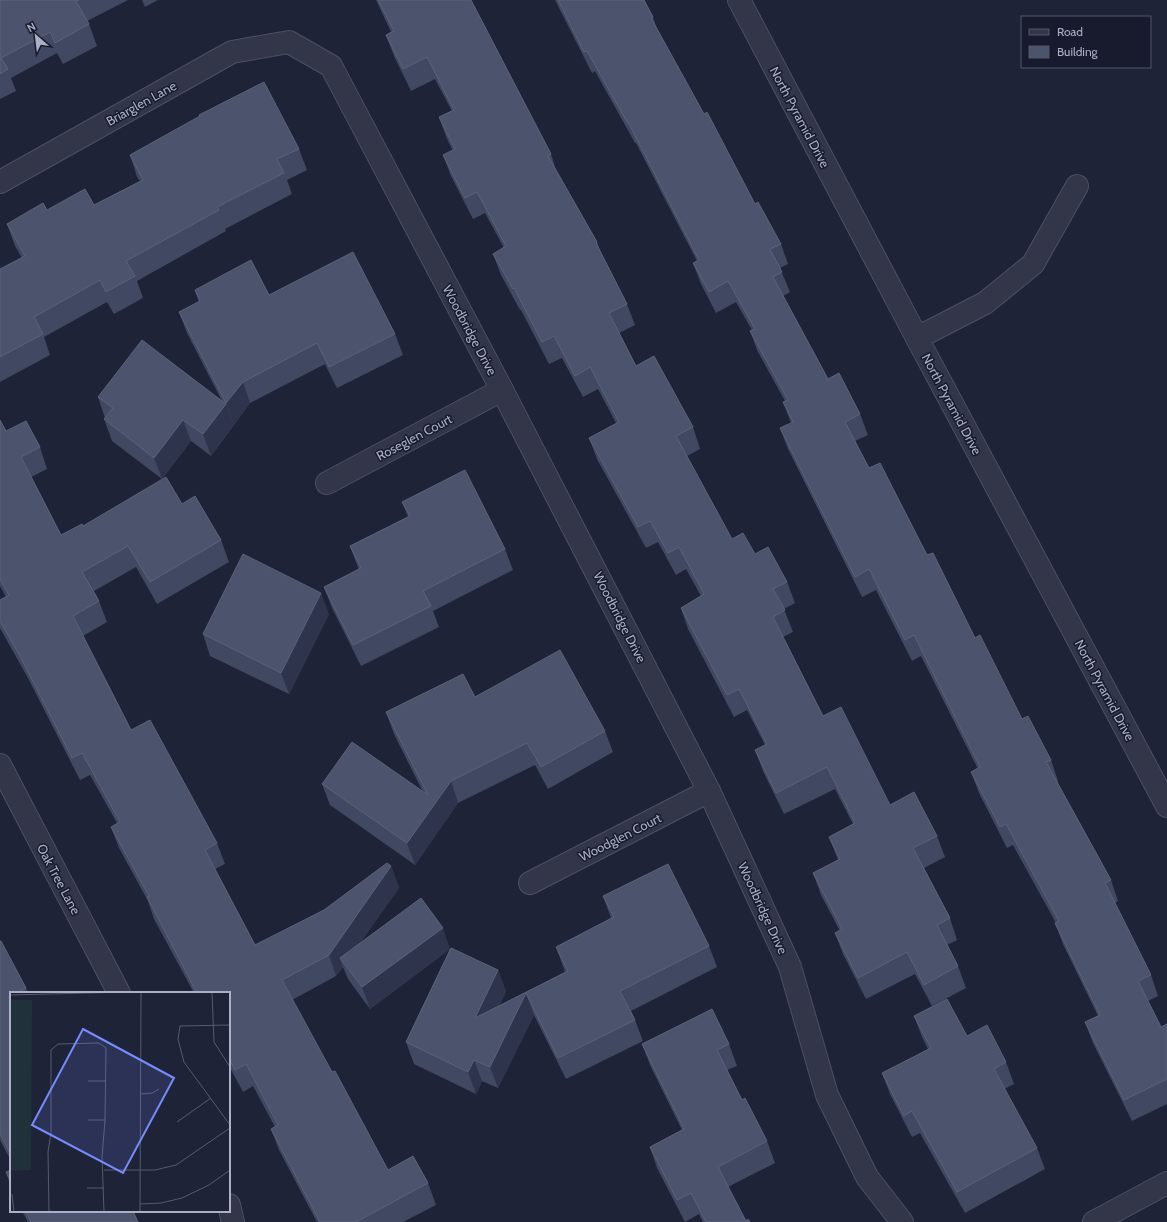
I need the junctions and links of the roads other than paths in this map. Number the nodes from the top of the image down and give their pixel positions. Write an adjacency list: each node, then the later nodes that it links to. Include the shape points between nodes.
1 (739, 0): 5 (street, North Pyramid Drive)
2 (289, 42): 3 (street, Briarglen Lane, via 232,52); 6 (street, Woodbridge Drive, via 331,66)
3 (0, 182)
4 (1077, 186): 5 (street, via 1034,264 985,303)
5 (917, 338): 10 (street, North Pyramid Drive)
6 (502, 390): 7 (street, Roseglen Court); 9 (street, Woodbridge Drive)
7 (327, 483)
8 (0, 765): 12 (street, Oak Tree Lane)
9 (709, 791): 11 (street, Woodglen Court); 16 (street, Woodbridge Drive, via 790,967 827,1095 866,1177)
10 (1167, 806)
11 (530, 883)
12 (118, 992)
13 (1167, 1183): 17 (street)
14 (230, 1209): 15 (street)
15 (233, 1222)
16 (902, 1222)
17 (1094, 1222)

